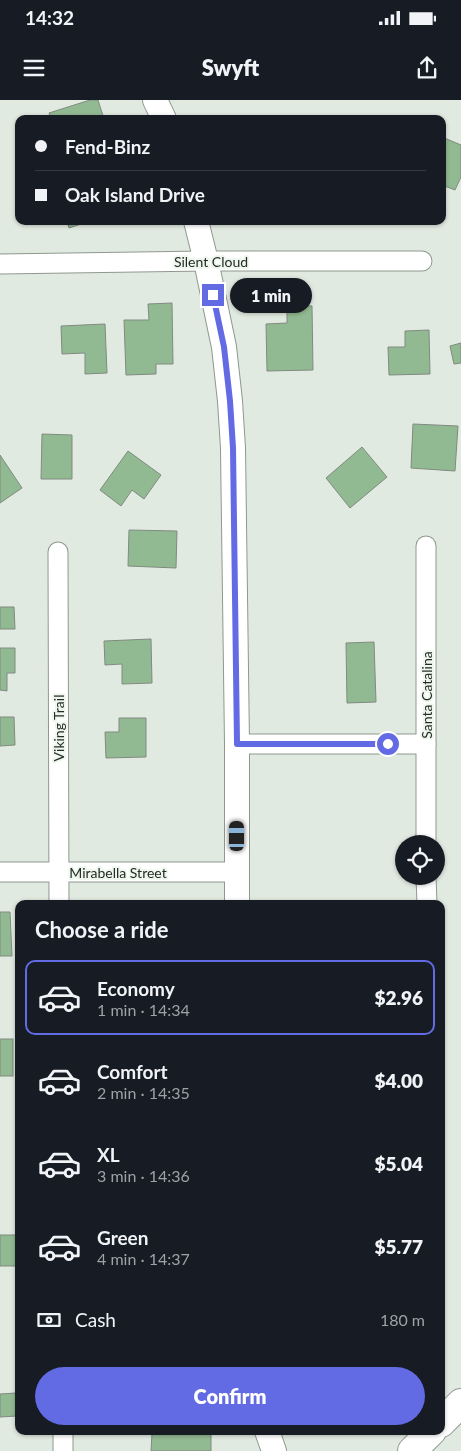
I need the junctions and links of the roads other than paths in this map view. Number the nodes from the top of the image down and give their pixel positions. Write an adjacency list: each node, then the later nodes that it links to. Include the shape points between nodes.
1 (155, 100): 2 (street)
2 (162, 115)
3 (197, 225): 4 (street)
4 (206, 261): 5 (street, Silent Cloud); 6 (street, Silent Cloud); 9 (street, via 224,347 232,429)
5 (422, 261)
6 (0, 264)
7 (426, 546): 10 (street, Santa Catalina)
8 (58, 552): 13 (street, Viking Trail)
9 (237, 744): 10 (street); 14 (street)
10 (426, 744): 11 (street, Santa Catalina)
11 (426, 835)
12 (0, 872): 13 (street, Mirabella Street)
13 (59, 872): 14 (street, Mirabella Street); 16 (street, Viking Trail)
14 (237, 872): 17 (street)
15 (426, 885): 18 (street)
16 (59, 900)
17 (237, 900)
18 (426, 900)
19 (461, 1403): 20 (main road)
20 (445, 1418)
21 (63, 1435): 24 (street)
22 (268, 1435): 25 (street)
23 (428, 1435): 26 (main road)
24 (63, 1451)
25 (274, 1451)
26 (412, 1451)

